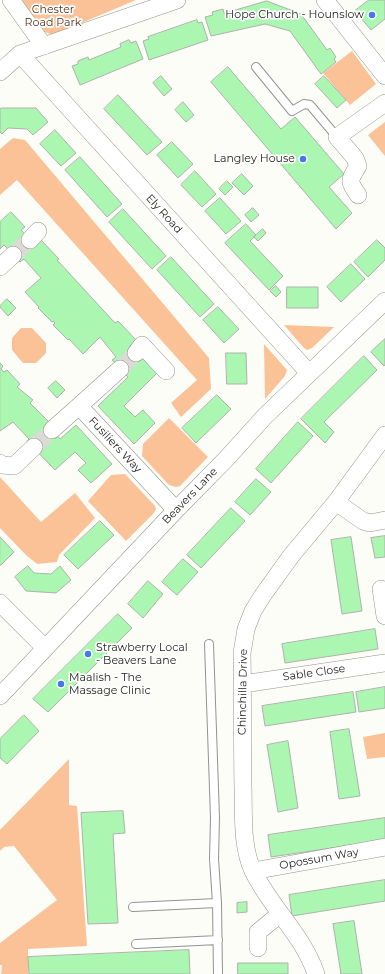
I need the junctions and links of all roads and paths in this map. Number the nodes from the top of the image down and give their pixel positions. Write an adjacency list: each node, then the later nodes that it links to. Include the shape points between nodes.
1 (11, 0): 4 (street)
2 (177, 0): 4 (street)
3 (325, 0): 8 (street)
4 (44, 46): 5 (street)
5 (20, 54): 7 (street); 18 (street, Ely Road)
6 (256, 67): 10 (lane, via 292,111 304,104 310,105)
7 (0, 72)
8 (385, 76)
9 (385, 103): 10 (street)
10 (337, 138): 11 (street, via 355,158 358,166 351,178 351,184)
11 (358, 195)
12 (13, 255): 13 (street)
13 (0, 268)
14 (385, 301): 18 (street, Beavers Lane)
15 (136, 353): 17 (street, via 142,345)
16 (120, 369): 19 (street)
17 (166, 371)
18 (308, 373): 25 (street, Beavers Lane)
19 (79, 406): 20 (street); 25 (street, Fusiliers Way)
20 (52, 430)
21 (385, 435): 24 (street, Chinchilla Drive)
22 (34, 447): 23 (street, via 14,466)
23 (0, 463)
24 (336, 502): 26 (street, via 363,521 370,523); 33 (street, Chinchilla Drive, via 290,556 253,611 246,629 242,653)
25 (176, 510): 31 (street, Beavers Lane)
26 (385, 520)
27 (381, 589): 29 (street)
28 (0, 603): 31 (street)
29 (385, 616)
30 (209, 644): 37 (lane)
31 (46, 648): 34 (street, Beavers Lane)
32 (385, 663): 33 (street, Sable Close)
33 (243, 684): 36 (street, Chinchilla Drive, via 242,744 246,846)
34 (0, 696)
35 (385, 848): 36 (street, Opossum Way)
36 (253, 871): 39 (street, Chinchilla Drive)
37 (217, 903): 38 (lane); 40 (lane)
38 (133, 907)
39 (280, 914): 42 (street, via 258,932); 44 (street, Chinchilla Drive, via 311,958)
40 (218, 940): 41 (lane); 43 (lane)
41 (136, 944)
42 (258, 948)
43 (218, 974)
44 (316, 974)

